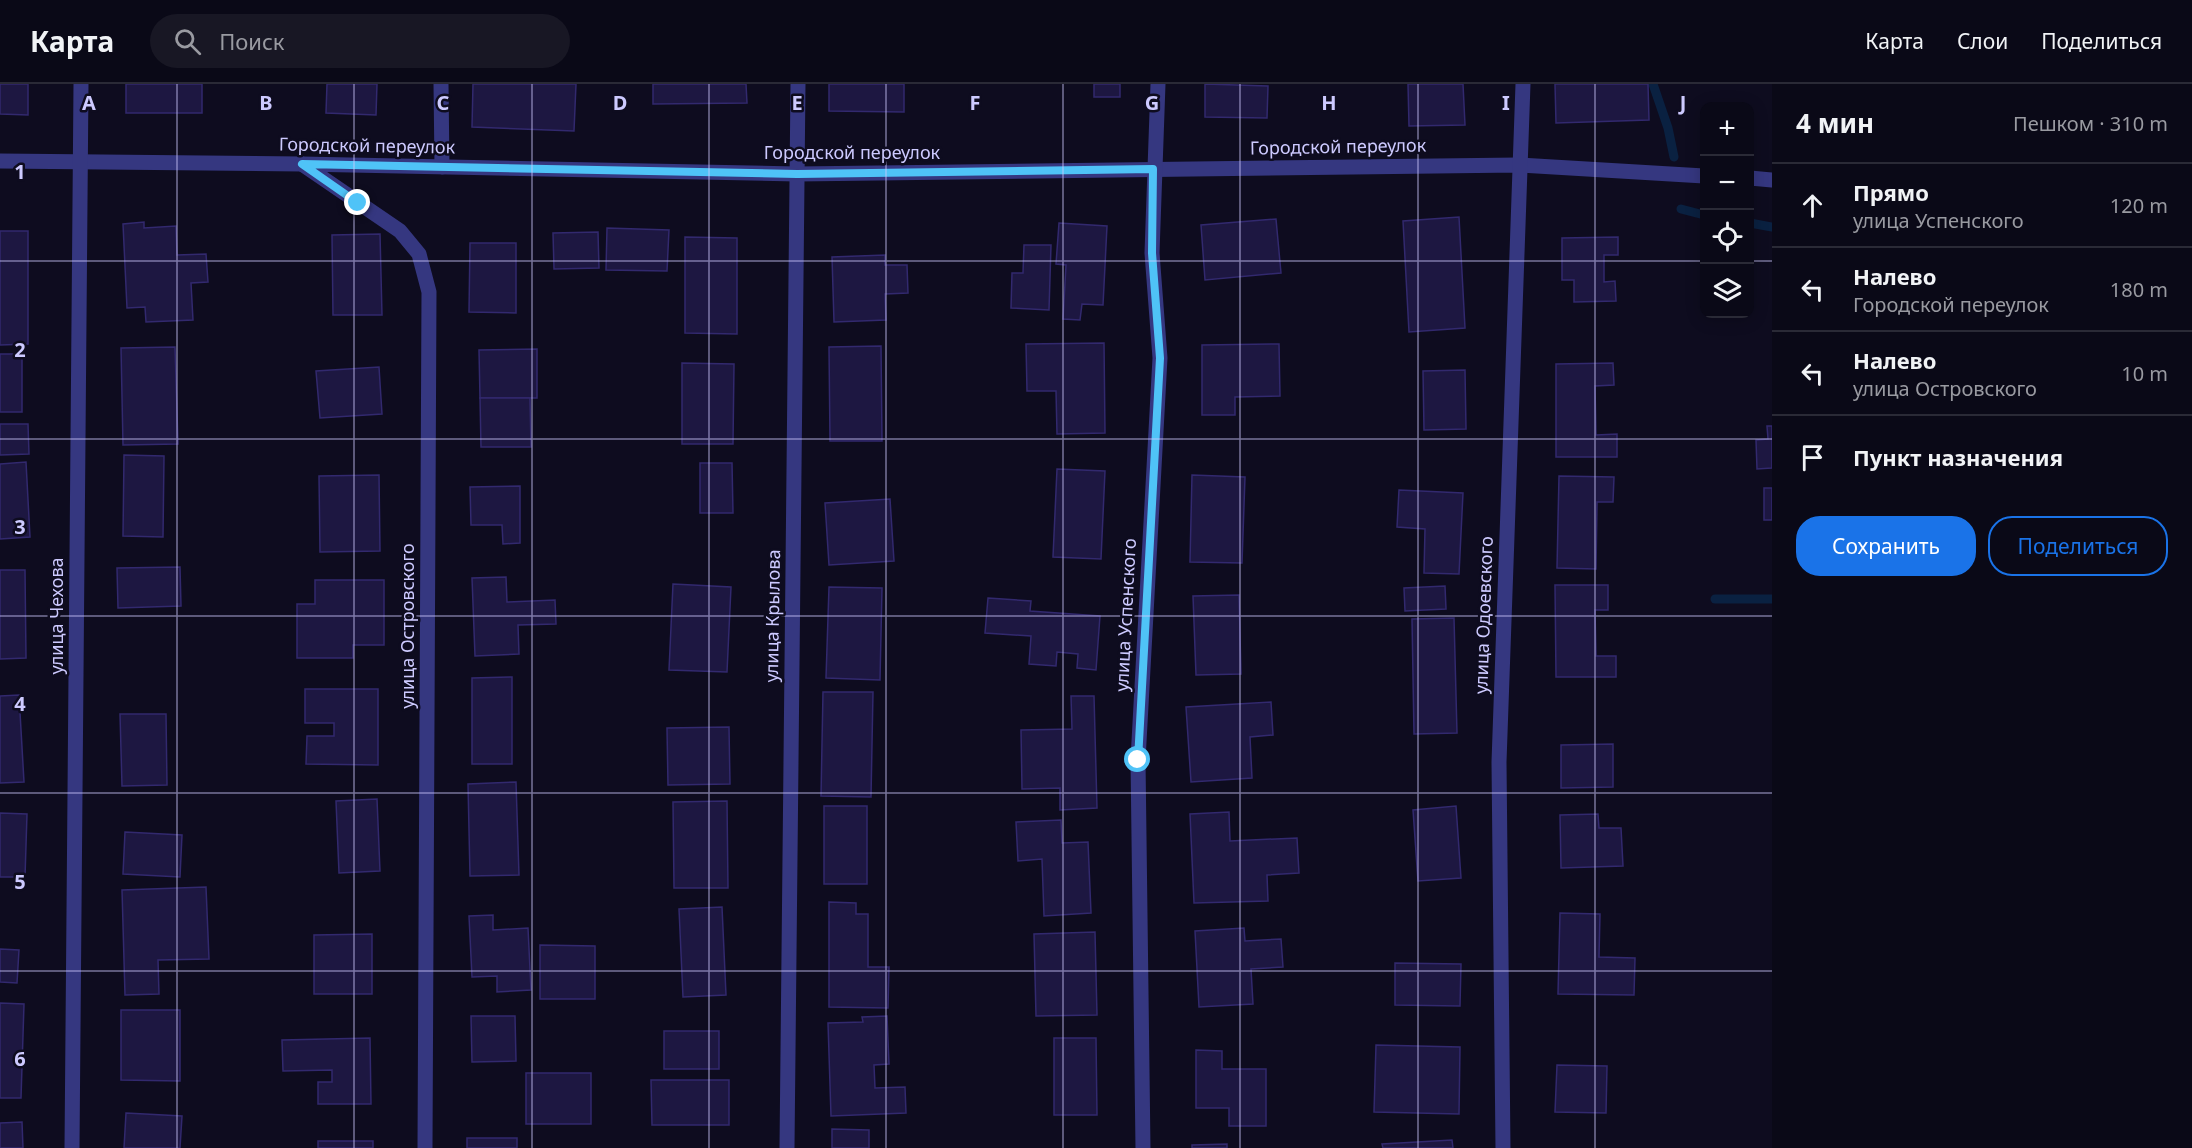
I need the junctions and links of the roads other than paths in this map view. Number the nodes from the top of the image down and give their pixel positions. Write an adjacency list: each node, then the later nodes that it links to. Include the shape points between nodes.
1 (81, 84): 7 (street, улица Чехова)
2 (441, 84): 10 (street)
3 (798, 84): 12 (street, улица Крылова)
4 (1158, 84): 11 (street, улица Успенского)
5 (1523, 84): 9 (street, улица Одоевского)
6 (0, 161): 7 (street, Городской переулок)
7 (80, 162): 8 (street, Городской переулок); 16 (street, улица Чехова)
8 (302, 164): 10 (street, Городской переулок); 17 (street, улица Островского, via 400,231 419,254 429,292)
9 (1518, 165): 11 (street, Городской переулок); 13 (street, Городской переулок); 20 (street, улица Одоевского, via 1499,762)
10 (442, 167): 12 (street, Городской переулок)
11 (1153, 169): 12 (street, Городской переулок); 19 (street, улица Успенского, via 1152,253 1160,358 1138,760)
12 (797, 174): 18 (street, улица Крылова)
13 (1700, 176)
14 (1754, 178): 15 (street)
15 (1772, 180)
16 (72, 1148)
17 (425, 1148)
18 (787, 1148)
19 (1143, 1148)
20 (1503, 1148)

